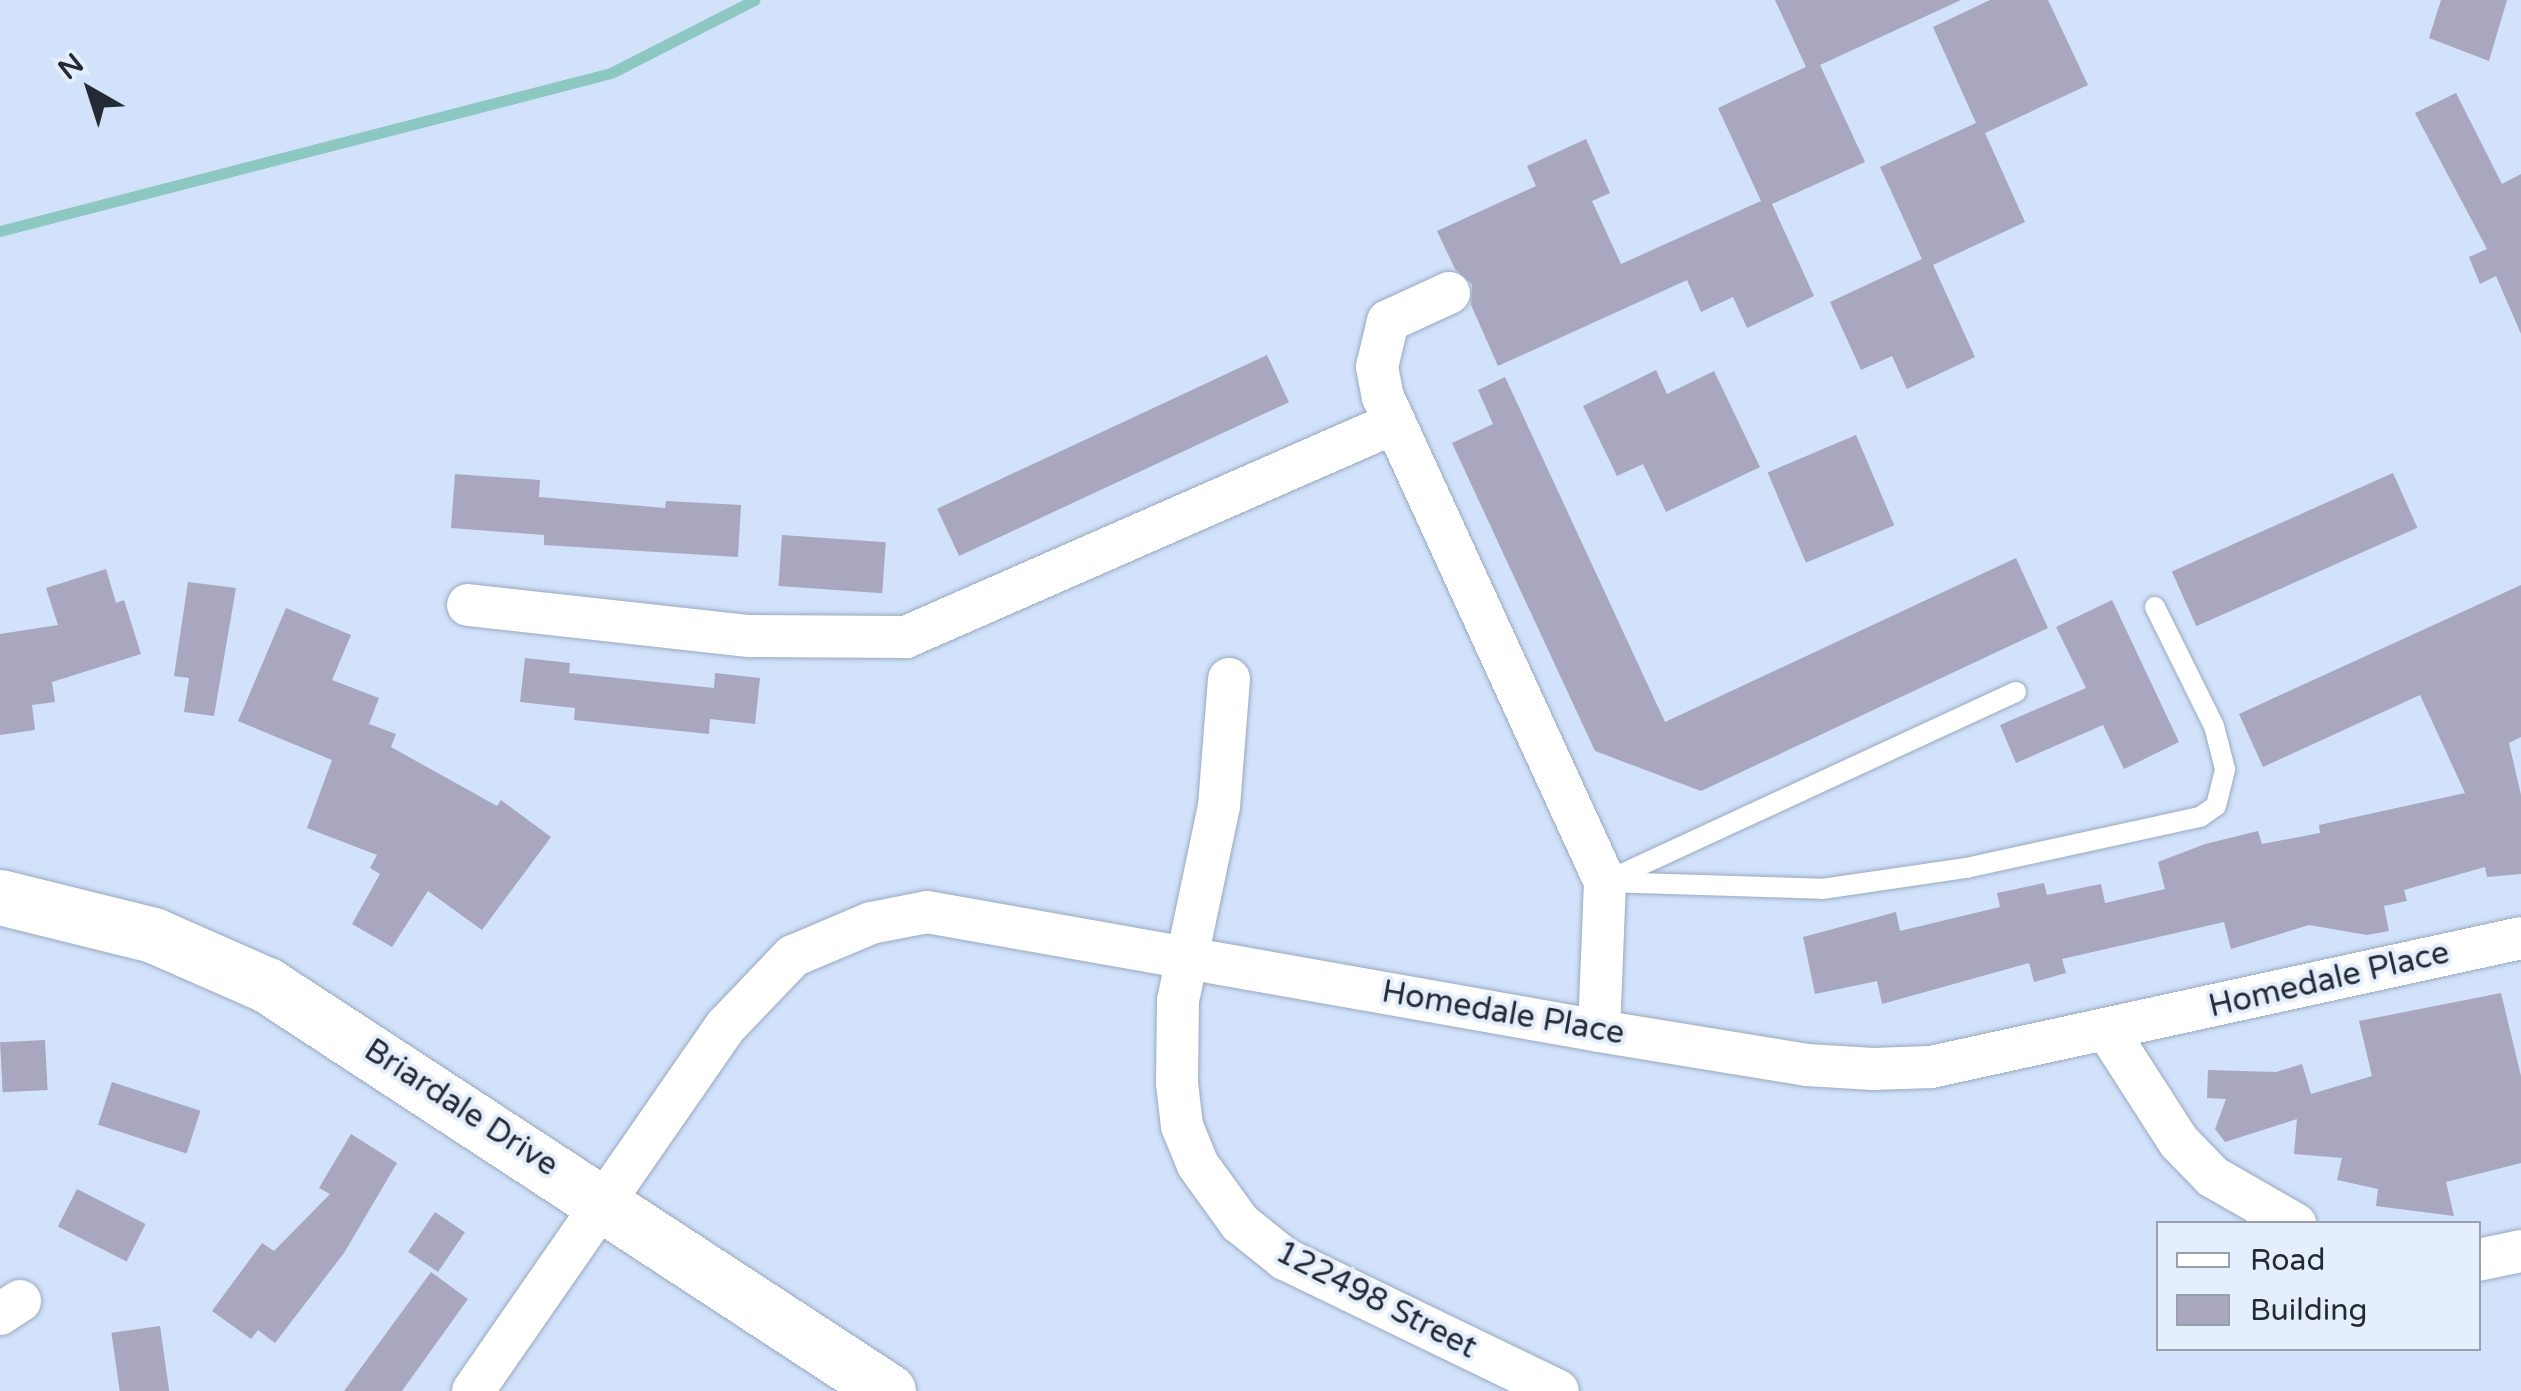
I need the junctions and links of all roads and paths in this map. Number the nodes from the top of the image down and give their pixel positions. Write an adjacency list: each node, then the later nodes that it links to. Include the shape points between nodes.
1 (1449, 293): 2 (street, via 1388,321 1377,367)
2 (1392, 424): 3 (street, via 906,637 751,636); 7 (street)
3 (468, 605)
4 (2155, 606): 7 (lane, via 2214,726 2225,769 2216,806 2200,816 1966,868 1822,889)
5 (1228, 679): 10 (street, 122498 Street, via 1218,806)
6 (2016, 692): 7 (lane)
7 (1605, 882): 12 (street)
8 (0, 897): 13 (street, Briardale Drive, via 153,935 267,985)
9 (2521, 938): 11 (street, Homedale Place)
10 (1186, 955): 12 (street, Homedale Place); 13 (street, Homedale Place, via 928,912 834,933 793,956 760,986); 19 (street, 122498 Street, via 1176,1040 1182,1126 1198,1166 1231,1212 1285,1259)
11 (2107, 1030): 12 (street, Homedale Place, via 1931,1067 1872,1069); 14 (street, via 2143,1093 2191,1154 2239,1194)
12 (1599, 1031)
13 (602, 1199): 17 (street, Homedale Place); 18 (street, Briardale Drive)
14 (2289, 1221)
15 (2521, 1251): 16 (street)
16 (2481, 1259)
17 (473, 1391)
18 (888, 1391)
19 (1558, 1391)

